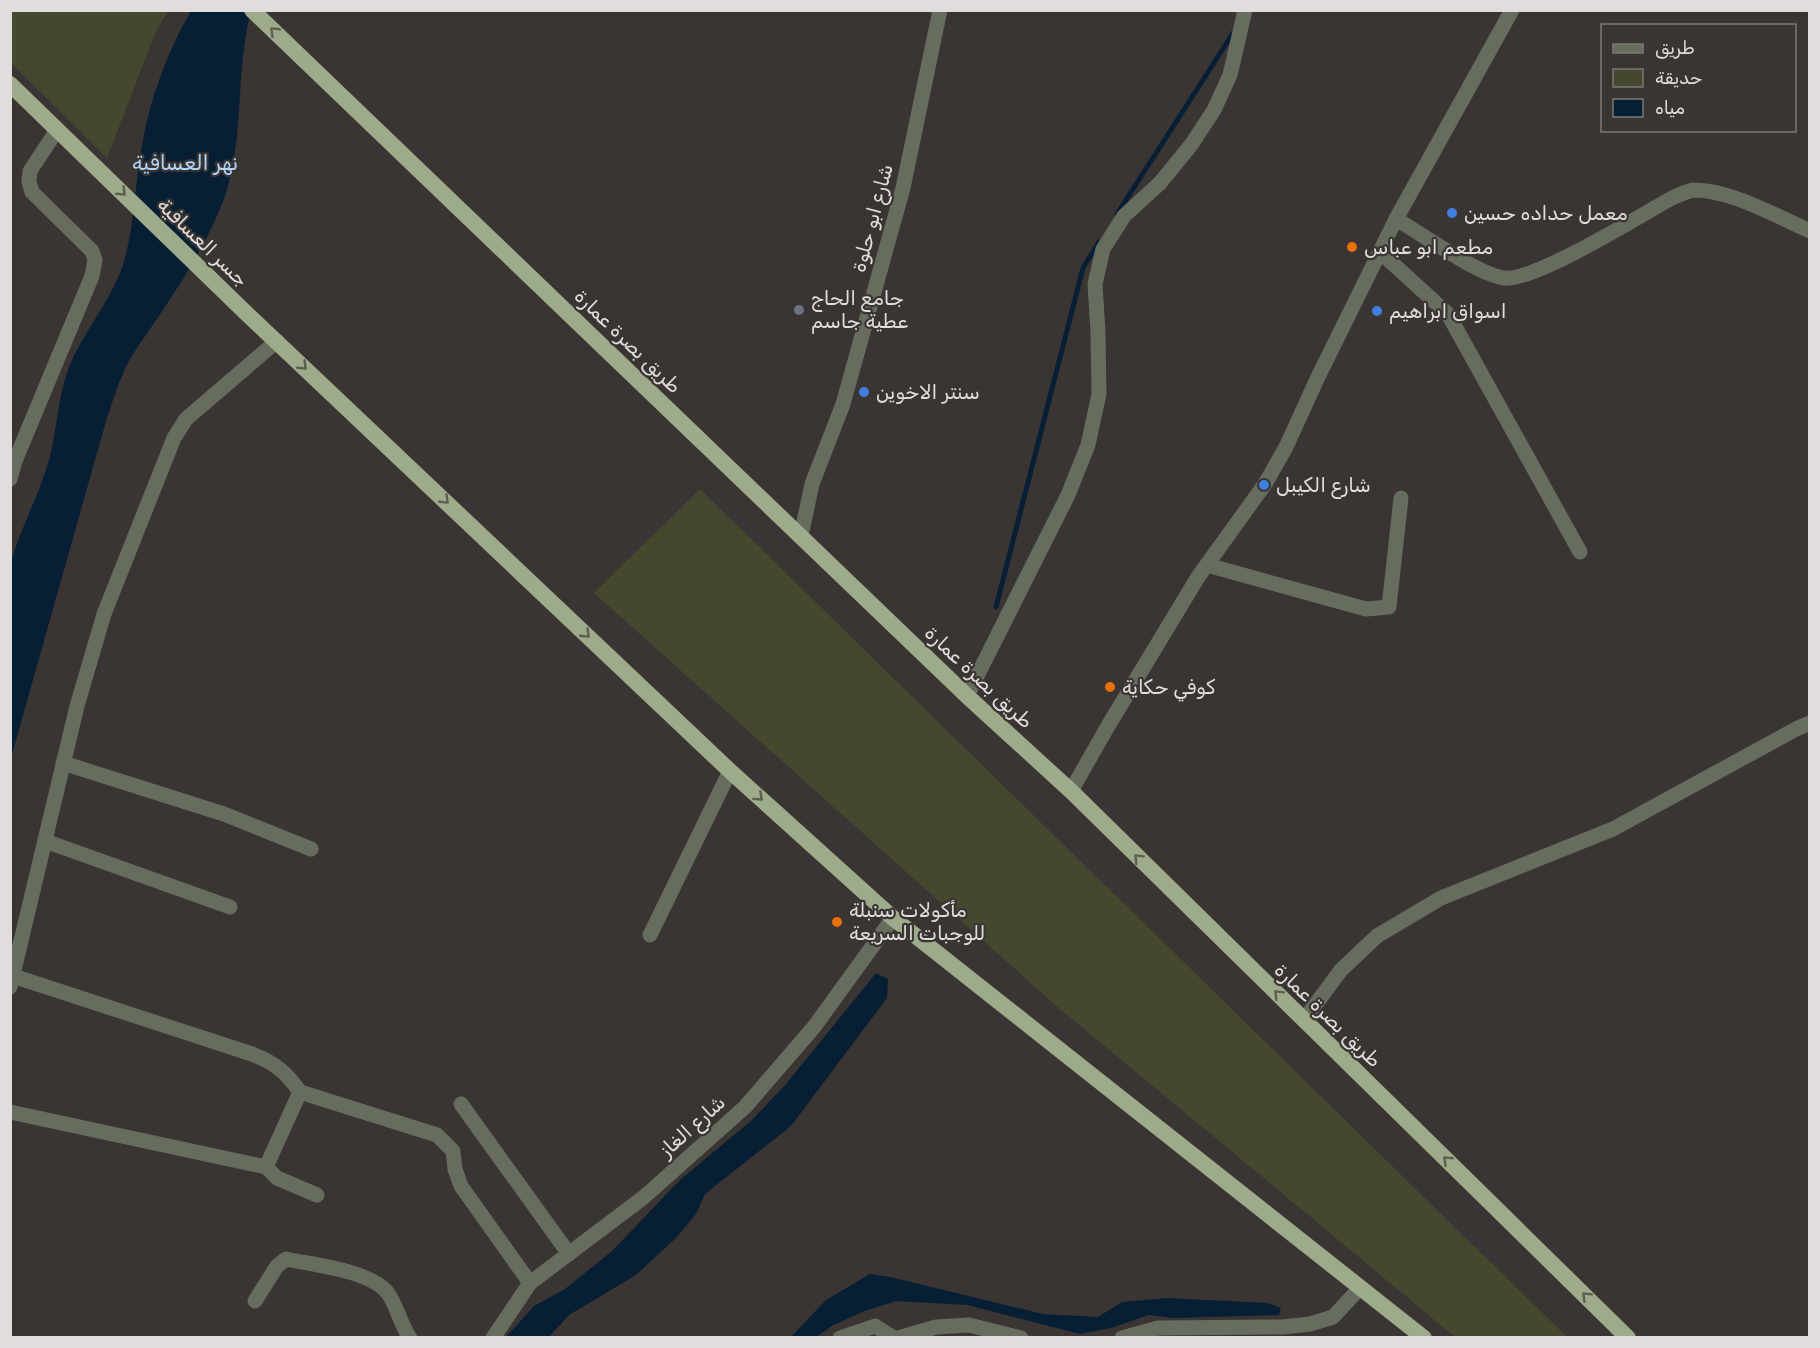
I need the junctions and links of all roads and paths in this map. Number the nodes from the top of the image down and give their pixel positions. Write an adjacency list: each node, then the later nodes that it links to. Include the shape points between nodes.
1 (252, 10): 13 (highway, طريق بصرة عمارة, one-way to 1)
2 (940, 10): 13 (street, شارع ابو حلوة, via 903,188 843,404 812,484)
3 (1245, 10): 16 (street, via 1230,75 1214,110 1160,183 1124,216 1103,249 1095,284 1098,394 1088,444 1068,495)
4 (1512, 10): 7 (street)
5 (10, 84): 6 (highway, جسر العسافية)
6 (57, 130): 10 (highway, جسر العسافية, one-way to 10); 11 (street, via 30,171 29,182 32,192 92,251 95,260)
7 (1396, 219): 8 (street, via 1477,268 1504,278 1522,276 1557,261 1693,190 1742,201); 9 (street)
8 (1809, 231)
9 (1380, 252): 14 (street, via 1448,315); 15 (street, via 1286,447 1265,484)
10 (277, 341): 18 (street, via 186,419 174,438 104,614); 19 (highway, one-way to 19)
11 (10, 479)
12 (1401, 498): 15 (street, via 1389,607 1366,609)
13 (801, 536): 16 (highway, طريق بصرة عمارة)
14 (1580, 552)
15 (1207, 565): 20 (street)
16 (967, 696): 20 (highway, طريق بصرة عمارة)
17 (1809, 723): 27 (street, via 1613,829 1432,904 1377,936 1341,970)
18 (63, 764): 21 (street); 22 (street, via 224,814)
19 (730, 771): 24 (highway, one-way to 24); 25 (street)
20 (1071, 791): 27 (highway, طريق بصرة عمارة, one-way to 20)
21 (45, 841): 23 (street); 26 (street)
22 (311, 849)
23 (230, 907)
24 (893, 918): 33 (street, شارع الغاز, via 814,1027 745,1107 644,1197); 35 (highway)
25 (650, 934)
26 (12, 981): 28 (street, via 271,1061)
27 (1304, 1020): 44 (highway, طريق بصرة عمارة, one-way to 27)
28 (300, 1092): 31 (street); 34 (street, via 437,1135 453,1151 461,1186)
29 (461, 1104): 33 (street)
30 (10, 1112): 31 (street)
31 (266, 1167): 32 (street, via 277,1178)
32 (317, 1195)
33 (569, 1254): 34 (street, شارع الغاز)
34 (530, 1283): 38 (street, شارع الغاز)
35 (1360, 1288): 42 (street, via 1332,1317 1310,1324 1283,1328 1158,1328); 43 (highway)
36 (255, 1301): 37 (street, via 277,1266 286,1260 348,1272 387,1292)
37 (410, 1338)
38 (493, 1338)
39 (840, 1338): 40 (street, via 875,1326)
40 (896, 1338): 41 (street, via 936,1327 969,1325)
41 (1021, 1338)
42 (1122, 1338)
43 (1424, 1338)
44 (1628, 1338)

